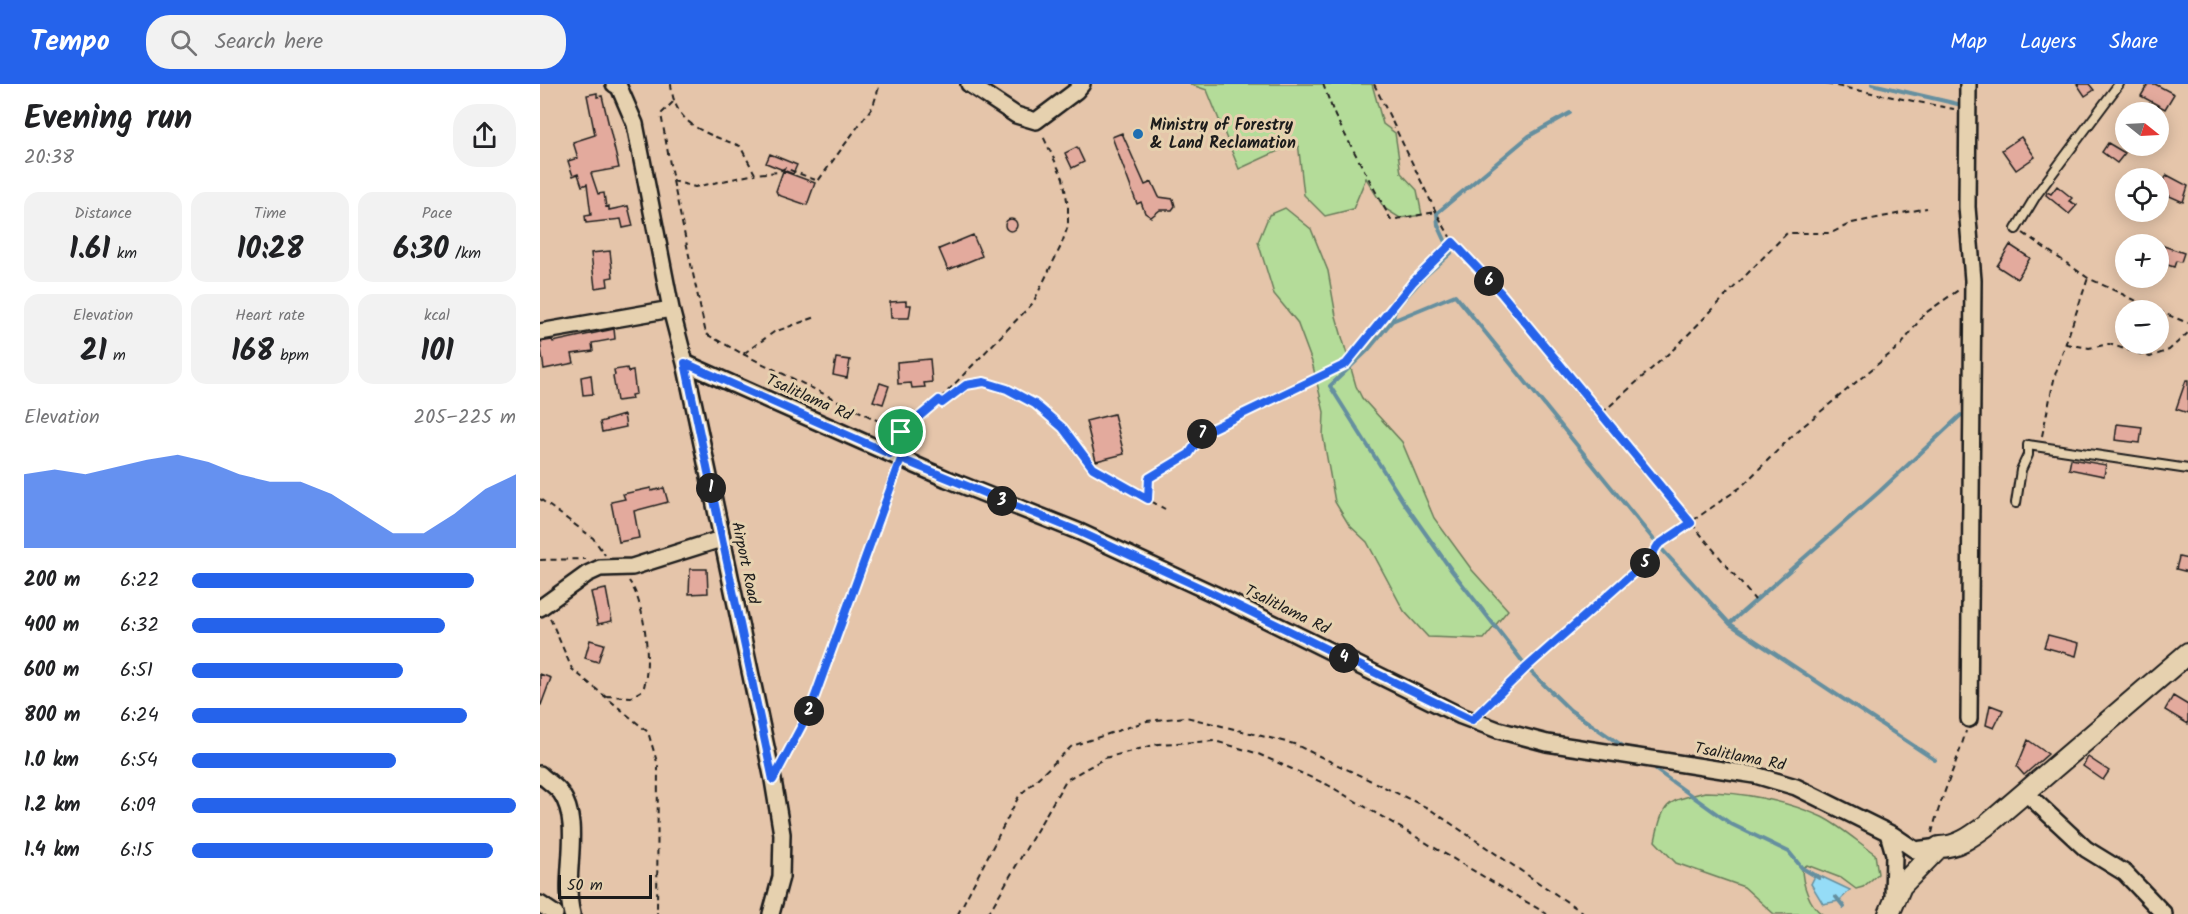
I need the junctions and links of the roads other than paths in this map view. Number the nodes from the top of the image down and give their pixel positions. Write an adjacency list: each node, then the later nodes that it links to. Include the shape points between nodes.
1 (614, 84): 7 (street, Airport Road, via 619,87 635,124)
2 (969, 84): 3 (street, via 1016,115 1036,121)
3 (1082, 84)
4 (1968, 84): 15 (street, via 1967,207 1973,280)
5 (2119, 84): 6 (lane)
6 (2016, 228)
7 (671, 309): 8 (street); 9 (street, Airport Road)
8 (540, 332)
9 (685, 363): 12 (street, Airport Road); 18 (street, Tsalitlama Rd, via 896,457 1111,546 1472,720 1547,743 1755,775 1796,787 1888,833)
10 (2188, 469): 11 (lane, via 2028,445)
11 (2016, 503)
12 (721, 539): 13 (street, via 632,567 587,574); 23 (street, Airport Road, via 782,834 781,878)
13 (543, 612)
14 (2188, 653): 17 (street)
15 (1969, 719)
16 (540, 774): 22 (street, via 561,794 571,823 567,875)
17 (2026, 793): 18 (street, via 1970,838); 24 (street, via 2085,849 2125,873)
18 (1914, 857): 20 (street)
19 (540, 904): 21 (street)
20 (1891, 908)
21 (555, 914)
22 (572, 914)
23 (771, 914)
24 (2164, 914)

